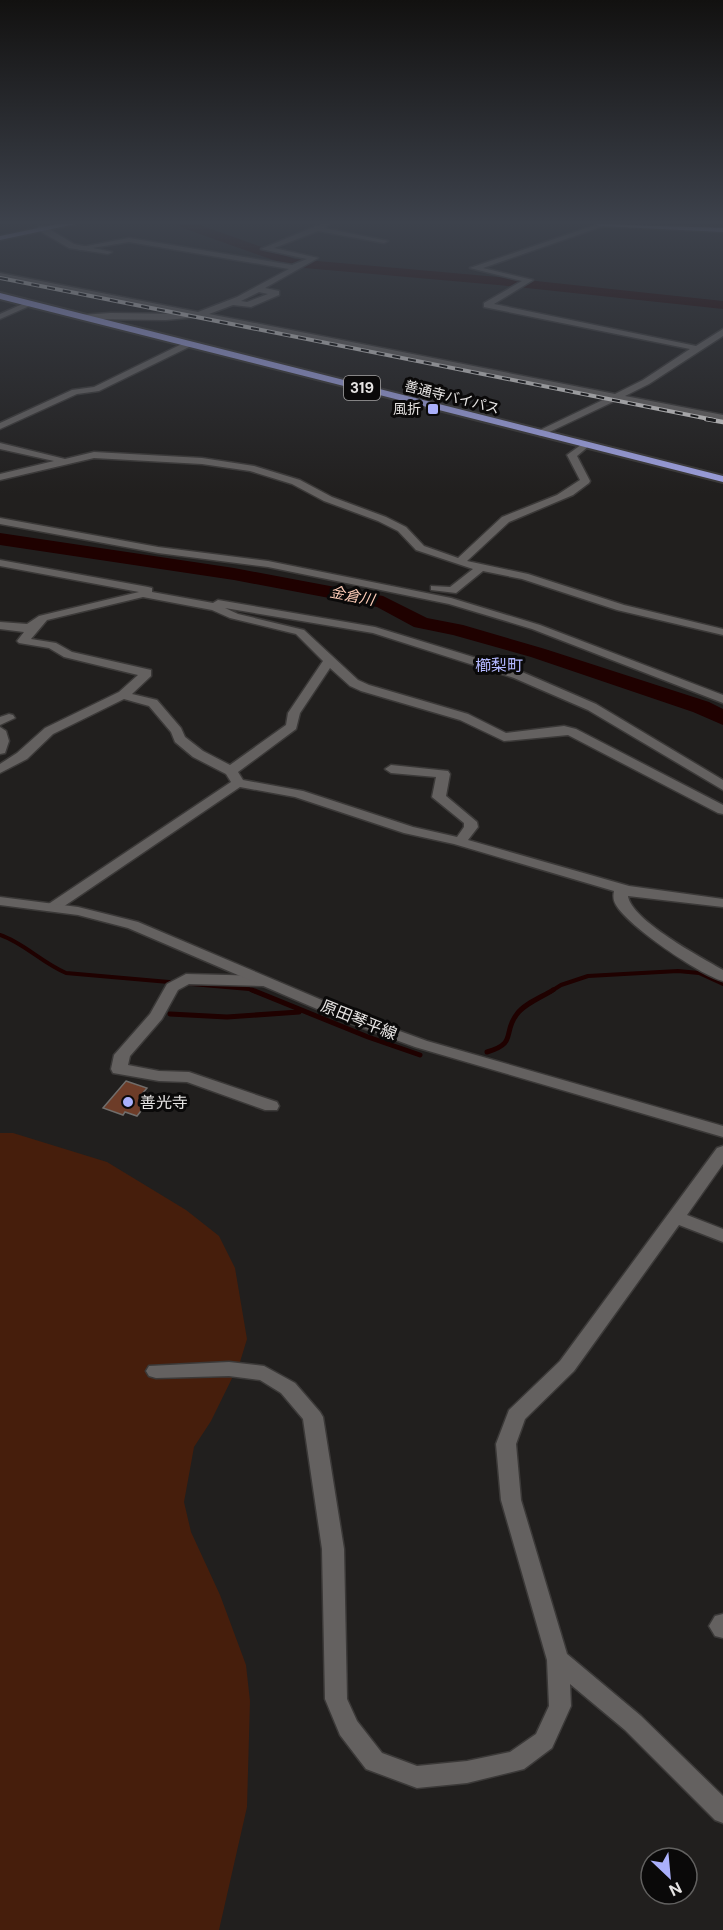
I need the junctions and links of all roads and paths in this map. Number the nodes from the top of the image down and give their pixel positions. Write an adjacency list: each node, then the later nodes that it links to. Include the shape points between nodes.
1 (71, 314): 4 (highway, 善通寺バイパス / 319)
2 (198, 314): 4 (street); 8 (street)
3 (531, 314): 7 (street)
4 (83, 317): 6 (highway, 善通寺バイパス / 319)
5 (723, 332): 7 (street)
6 (188, 344): 10 (street, via 96,389 75,392); 11 (highway, 善通寺バイパス / 319)
7 (696, 348): 8 (street)
8 (617, 397): 9 (street); 11 (street)
9 (723, 418)
10 (0, 426)
11 (541, 433): 12 (highway, 善通寺バイパス / 319)
12 (585, 445): 16 (highway, 善通寺バイパス / 319); 18 (street, via 572,455 585,481 578,488 513,515)
13 (0, 446): 14 (street)
14 (64, 460): 15 (street); 18 (street, via 107,455 251,468 296,482 382,519 402,529 420,548)
15 (0, 477)
16 (723, 479)
17 (0, 520): 21 (street)
18 (460, 562): 20 (street)
19 (0, 563): 22 (street)
20 (481, 568): 21 (street, via 452,591 426,586); 25 (street, via 524,576 621,608)
21 (415, 592): 28 (street, via 536,627)
22 (217, 605): 24 (street, via 143,594 43,618); 26 (street, via 234,616 300,632); 34 (street, via 375,630 509,672 592,707)
23 (0, 625): 24 (street)
24 (33, 627): 27 (street, via 23,641 52,645 68,655 147,673)
25 (723, 632)
26 (330, 660): 33 (street, via 294,712 292,726); 35 (street, via 365,688 464,717 504,737 572,732)
27 (123, 695): 31 (street, via 49,732); 33 (street, via 153,703 177,731 179,739)
28 (723, 699)
29 (0, 731): 30 (street)
30 (0, 750)
31 (0, 769)
32 (391, 770): 36 (street, via 442,774 439,797 470,822 471,827)
33 (235, 777): 36 (street); 40 (street)
34 (723, 786)
35 (723, 810)
36 (460, 842): 37 (street)
37 (622, 889): 39 (street); 41 (street, via 622,904 633,916)
38 (0, 901): 40 (street, 原田琴平線)
39 (723, 903)
40 (52, 908): 42 (street, 原田琴平線, via 133,925)
41 (723, 976)
42 (263, 981): 43 (street, via 178,983 157,1016 122,1055 119,1069 189,1077); 44 (street, 原田琴平線, via 421,1044)
43 (271, 1106)
44 (723, 1132)
45 (723, 1152): 46 (street)
46 (676, 1217): 47 (street); 51 (street, via 567,1366 516,1415 506,1444 511,1500)
47 (723, 1236)
48 (156, 1371): 51 (street, via 229,1369 264,1373 288,1388 313,1418 333,1549 336,1699 348,1728 374,1761 417,1777 467,1772 516,1761 544,1741 560,1706)
49 (723, 1623): 50 (street)
50 (723, 1629)
51 (558, 1660): 52 (street, via 633,1723)
52 (723, 1812)

